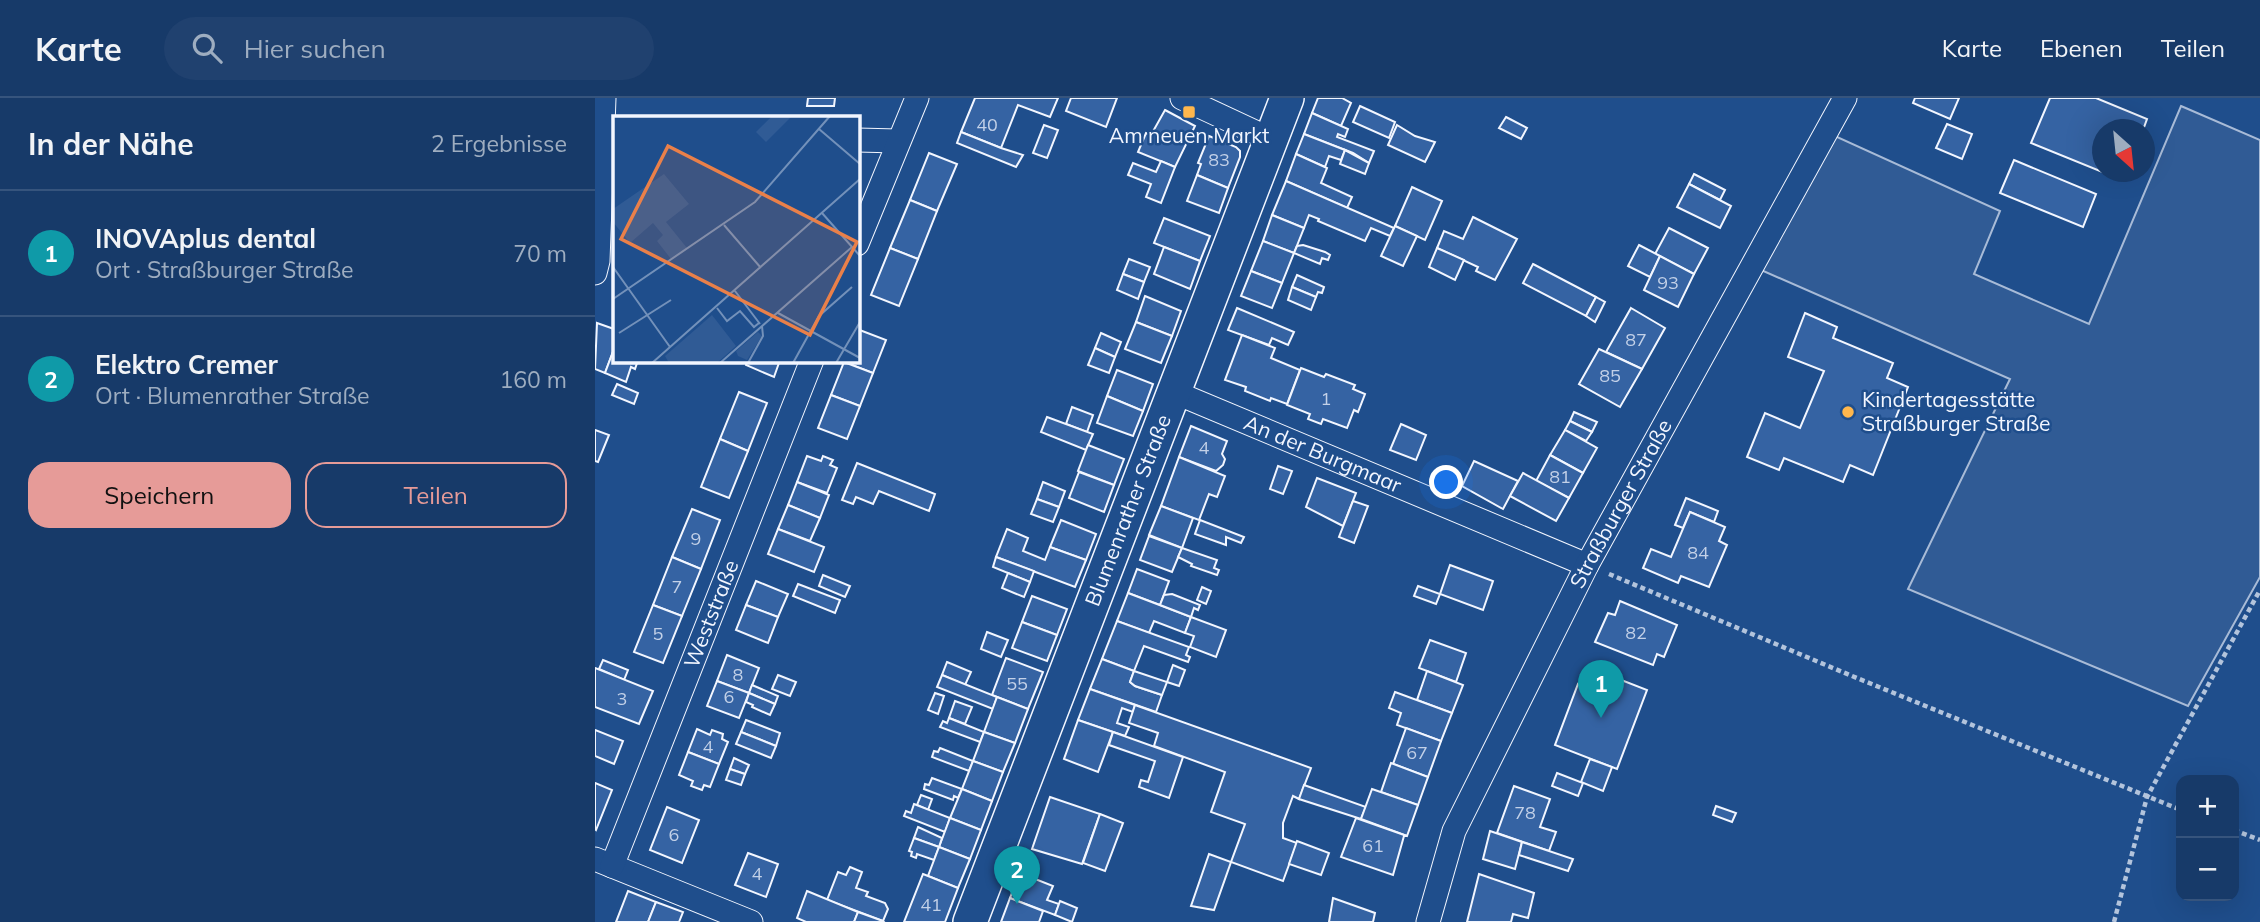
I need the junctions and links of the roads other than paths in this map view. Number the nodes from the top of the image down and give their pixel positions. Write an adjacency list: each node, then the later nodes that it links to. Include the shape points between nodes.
1 (604, 98): 6 (street)
2 (917, 98): 9 (street)
3 (1182, 98): 7 (street)
4 (1287, 98): 7 (street, Blumenrather Straße)
5 (1845, 98): 14 (street, Straßburger Straße)
6 (604, 133): 11 (street)
7 (1270, 139): 13 (street, Blumenrather Straße)
8 (859, 140): 9 (street)
9 (898, 141): 10 (street)
10 (859, 239)
11 (595, 273)
12 (811, 362): 15 (street, Weststraße)
13 (1174, 392): 14 (street, An der Burgmaar); 17 (street, Blumenrather Straße)
14 (1587, 565): 18 (street, Straßburger Straße, via 1454,831)
15 (604, 863): 16 (street)
16 (751, 922)
17 (970, 922)
18 (1428, 922)

